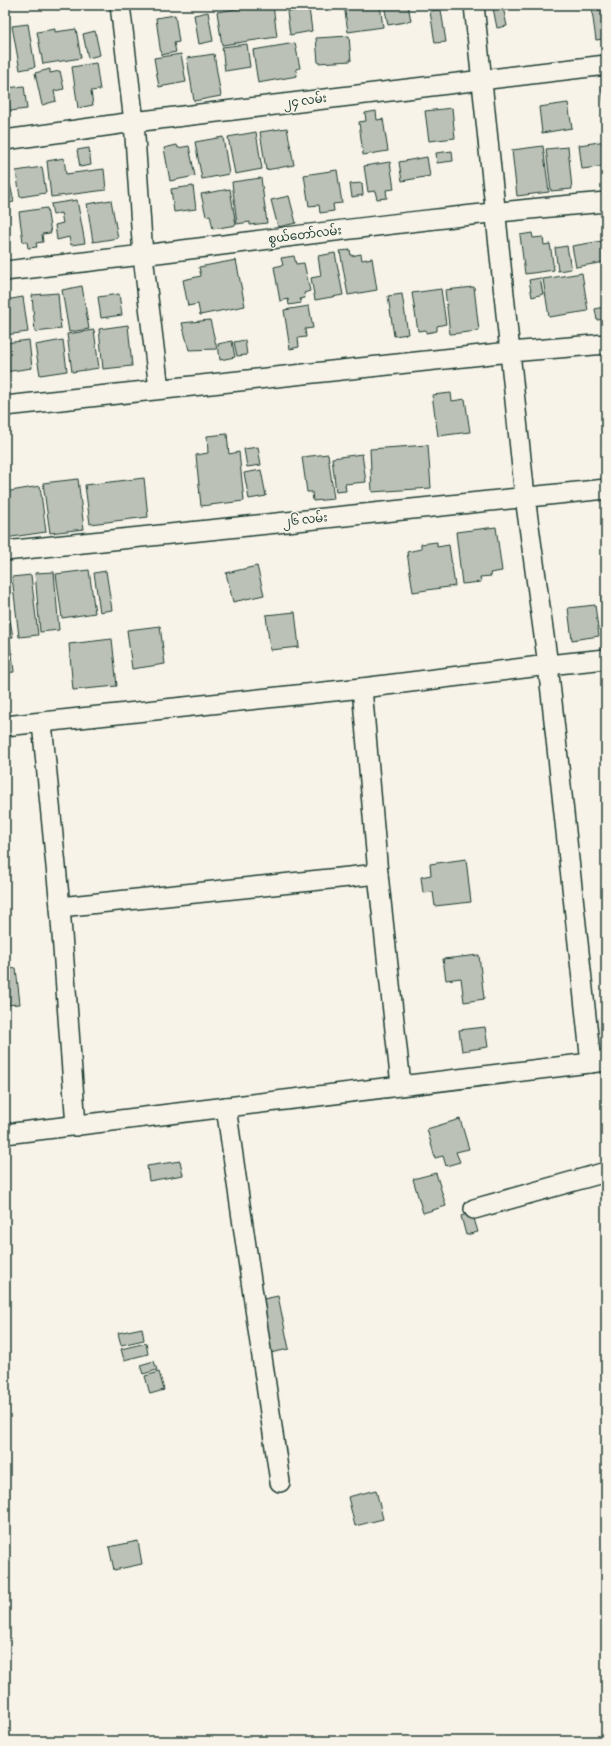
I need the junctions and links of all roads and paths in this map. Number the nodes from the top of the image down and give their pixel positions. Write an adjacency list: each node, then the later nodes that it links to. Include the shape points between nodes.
1 (120, 5): 5 (street)
2 (474, 5): 4 (street)
3 (606, 65): 4 (street, ၂၄ လမ်း)
4 (481, 80): 5 (street, ၂၄ လမ်း); 8 (street)
5 (134, 122): 6 (street, ၂၄ လမ်း); 9 (street)
6 (5, 140)
7 (606, 202): 8 (street, စွယ်တော်လမ်း)
8 (495, 212): 9 (street, စွယ်တော်လမ်း); 12 (street)
9 (143, 256): 10 (street, စွယ်တော်လမ်း); 13 (street)
10 (5, 270)
11 (606, 344): 12 (street)
12 (510, 352): 13 (street); 16 (street)
13 (159, 389): 14 (street)
14 (5, 406)
15 (606, 489): 16 (street, ၂၆ လမ်း)
16 (525, 497): 17 (street, ၂၆ လမ်း); 19 (street)
17 (5, 551)
18 (606, 659): 19 (street)
19 (548, 664): 20 (street); 25 (street)
20 (362, 688): 21 (street); 23 (street)
21 (42, 723): 22 (street); 24 (street)
22 (5, 726)
23 (378, 874): 24 (street); 26 (street)
24 (60, 907): 28 (street)
25 (599, 1062): 26 (street)
26 (401, 1085): 27 (street)
27 (226, 1107): 28 (street); 32 (street)
28 (76, 1126): 29 (street)
29 (5, 1134)
30 (606, 1172): 31 (street)
31 (474, 1209)
32 (280, 1482)

